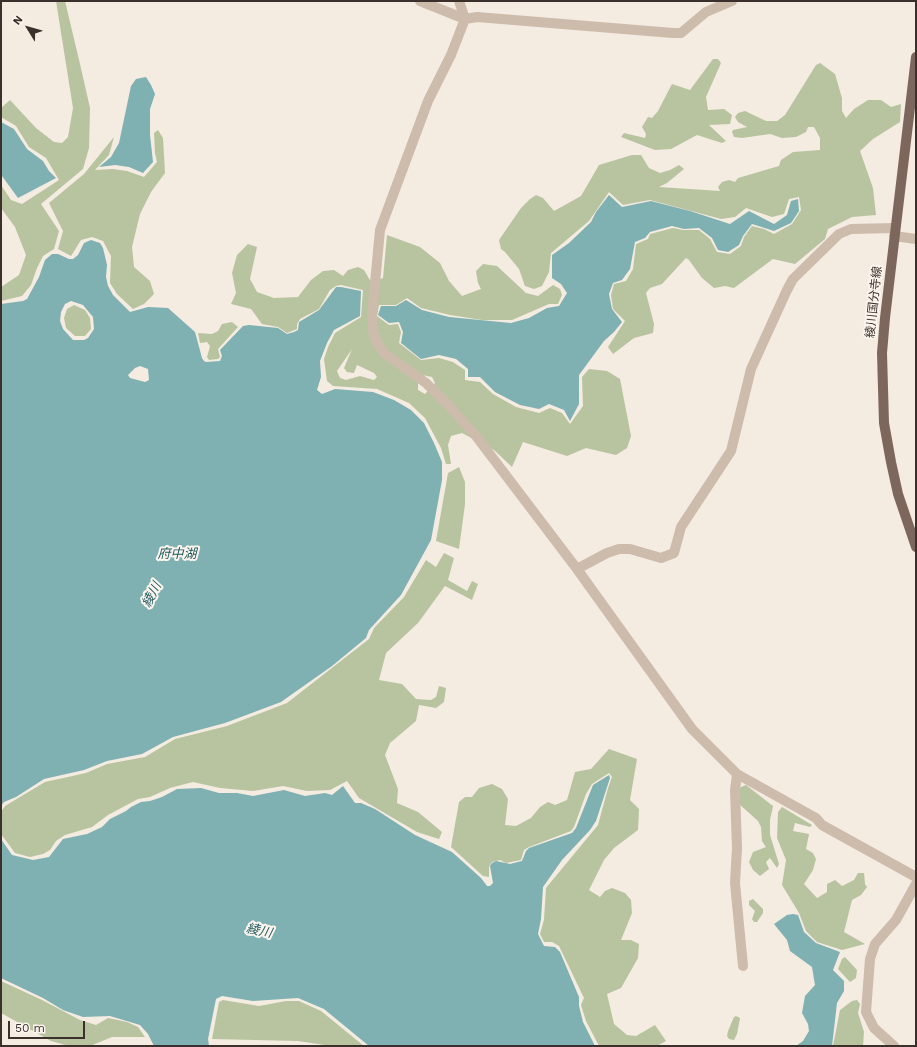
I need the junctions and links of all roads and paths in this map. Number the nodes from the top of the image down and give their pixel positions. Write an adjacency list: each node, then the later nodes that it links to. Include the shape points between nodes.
1 (420, 1): 4 (street)
2 (460, 1): 4 (street)
3 (732, 1): 4 (street, via 706,12 681,33 477,17)
4 (465, 19): 9 (street, via 451,55 428,101 380,230 372,315 373,331 384,353 426,383 476,436)
5 (916, 56): 6 (main road, 綾川国分寺線)
6 (895, 232): 7 (street); 8 (main road, 綾川国分寺線, via 882,354 884,423 898,494); 9 (street, via 851,229 839,234 793,280 751,369 731,451 681,527 674,553 661,558 630,549 619,549)
7 (916, 239)
8 (916, 547)
9 (577, 569): 10 (street, via 692,729)
10 (737, 774): 11 (street); 13 (street, via 735,882)
11 (916, 877)
12 (916, 884): 14 (street, via 896,920 875,944 870,959 866,1012 874,1028)
13 (743, 966)
14 (894, 1046)

